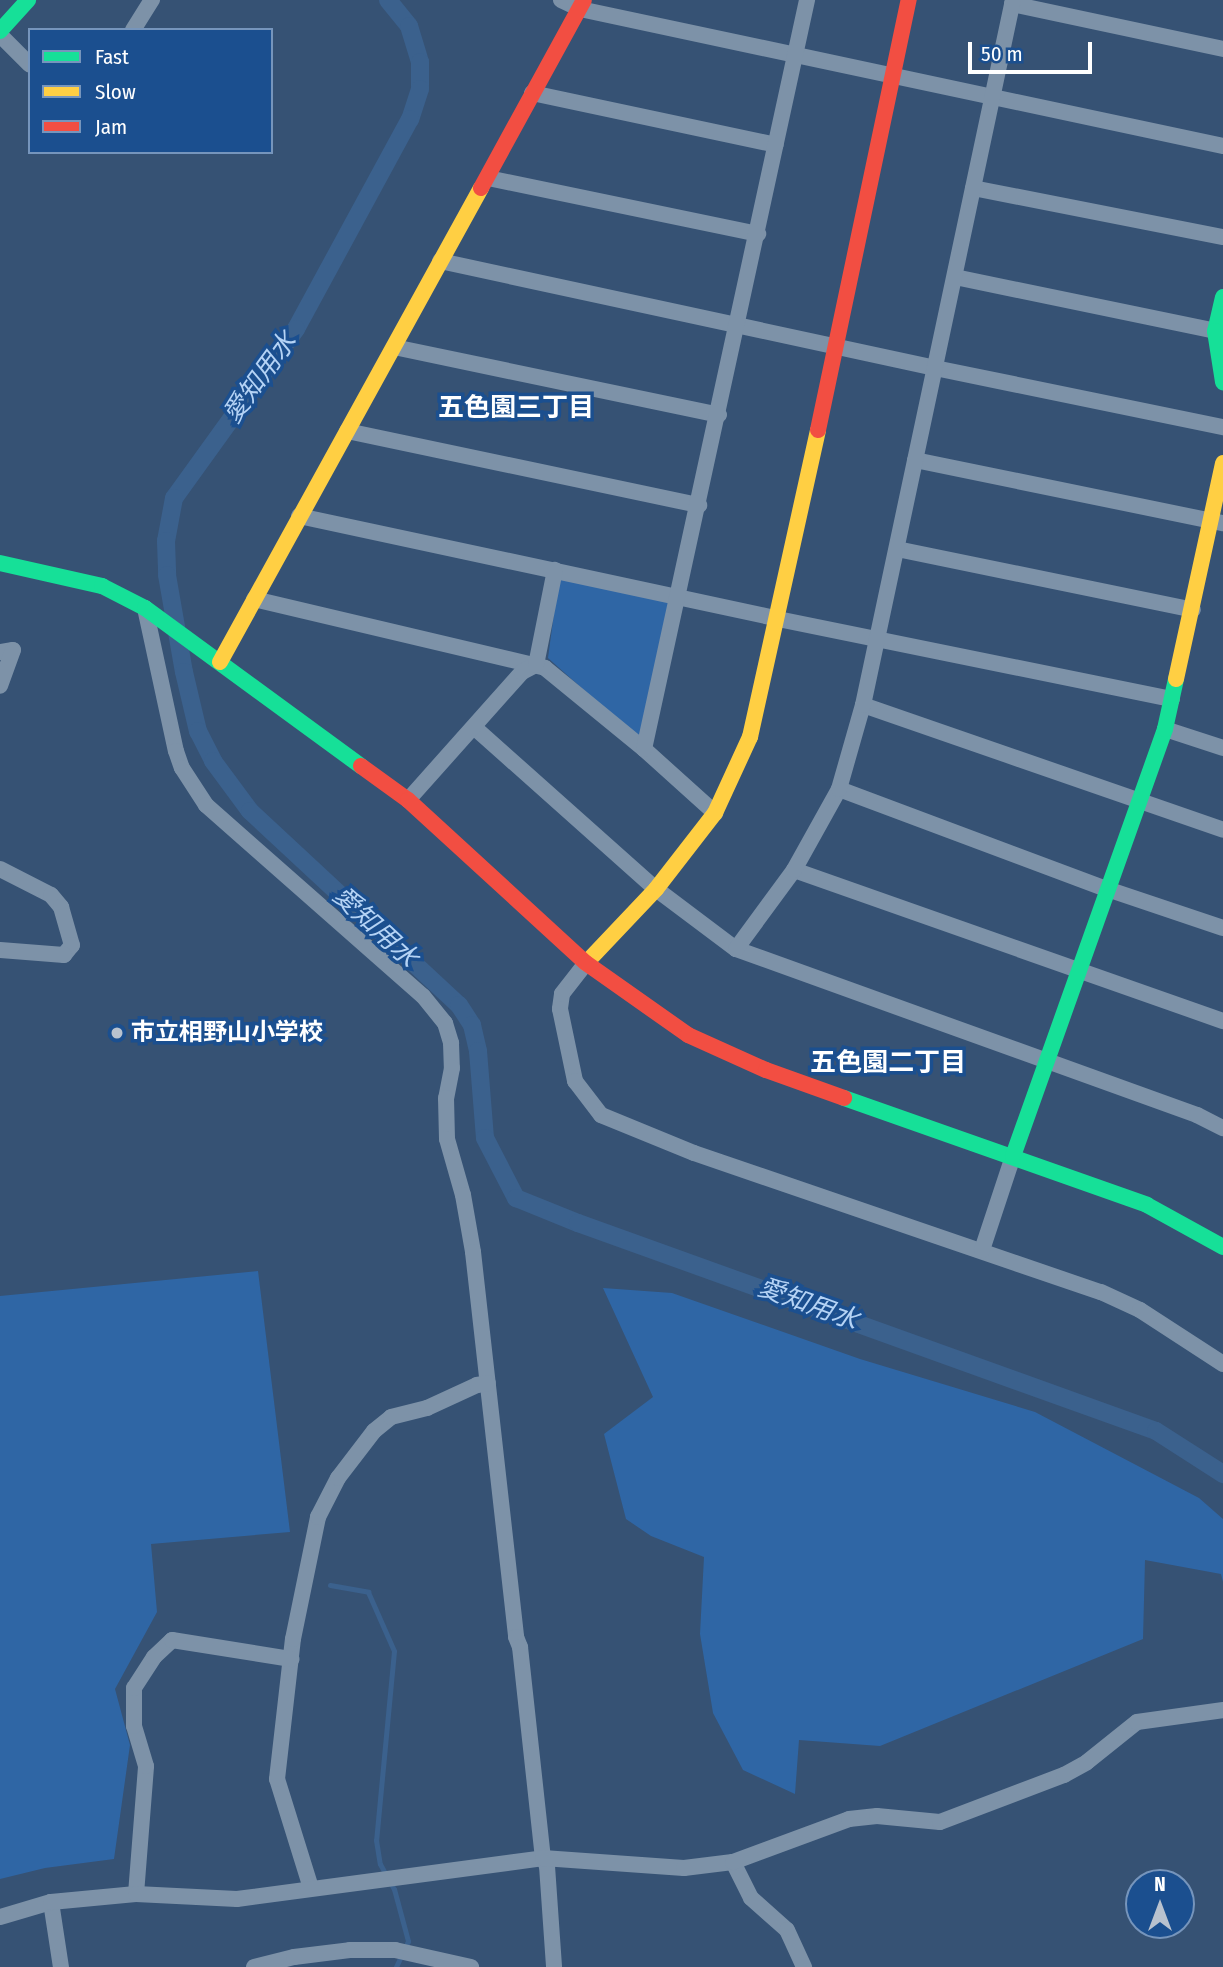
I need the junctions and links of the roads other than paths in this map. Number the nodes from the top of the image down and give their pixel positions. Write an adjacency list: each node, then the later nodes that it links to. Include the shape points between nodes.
1 (28, 0): 9 (street)
2 (152, 0): 8 (street)
3 (561, 0): 7 (street)
4 (807, 0): 11 (street)
5 (909, 0): 13 (street)
6 (1012, 2): 10 (street); 15 (street)
7 (582, 4): 11 (street); 14 (street)
8 (134, 28)
9 (0, 33): 12 (street)
10 (1223, 49)
11 (796, 54): 13 (street); 16 (street)
12 (28, 63)
13 (893, 75): 15 (street); 27 (street)
14 (532, 93): 16 (street); 18 (street)
15 (993, 96): 17 (street); 19 (street)
16 (776, 145): 20 (street)
17 (1223, 146)
18 (488, 178): 20 (street); 22 (street)
19 (973, 188): 21 (street); 23 (street)
20 (758, 234): 25 (street)
21 (1223, 237)
22 (440, 261): 25 (street); 28 (street)
23 (955, 277): 26 (street); 29 (street)
24 (1223, 297): 26 (street)
25 (738, 326): 27 (street); 31 (street)
26 (1215, 331): 30 (street)
27 (834, 346): 29 (street); 46 (street)
28 (394, 347): 31 (street); 33 (street)
29 (935, 368): 32 (street); 34 (street)
30 (1223, 382)
31 (719, 415): 36 (street)
32 (1223, 426)
33 (347, 431): 36 (street); 37 (street)
34 (915, 460): 38 (street); 39 (street)
35 (1223, 463): 38 (street)
36 (699, 505): 42 (street)
37 (299, 516): 41 (street); 43 (street)
38 (1217, 522): 44 (street)
39 (897, 548): 44 (street); 47 (street)
40 (0, 563): 45 (street, via 102,586)
41 (555, 570): 42 (street); 50 (street)
42 (677, 597): 46 (street); 57 (street)
43 (254, 599): 49 (street); 50 (street)
44 (1193, 610): 52 (street)
45 (148, 611): 49 (street); 79 (street, via 176,751 206,805 423,996 444,1023 452,1068 446,1098 447,1139 473,1252)
46 (778, 619): 47 (street); 61 (street, via 750,737)
47 (876, 639): 52 (street); 53 (street)
48 (0, 652): 51 (street, via 13,650)
49 (220, 662): 59 (street)
50 (536, 665): 54 (street, via 522,672); 57 (street)
51 (0, 686)
52 (1172, 699): 55 (street)
53 (863, 705): 58 (street); 60 (street)
54 (475, 728): 59 (street); 65 (street)
55 (1165, 729): 56 (street); 60 (street)
56 (1223, 748)
57 (644, 749): 61 (street)
58 (839, 789): 64 (street); 66 (street)
59 (408, 800): 70 (street)
60 (1140, 801): 62 (street); 66 (street)
61 (715, 813): 65 (street)
62 (1223, 830)
63 (0, 869): 69 (street, via 51,895 61,907 72,945 64,955)
64 (794, 870): 68 (street); 71 (street)
65 (656, 889): 68 (street); 70 (street)
66 (1107, 889): 67 (street); 71 (street)
67 (1223, 928)
68 (736, 949): 73 (street)
69 (0, 950)
70 (586, 963): 75 (street, via 661,1019 714,1049); 77 (street, via 562,994 560,1009 575,1081 601,1115 694,1153)
71 (1079, 971): 72 (street); 73 (street)
72 (1223, 1021)
73 (1047, 1060): 74 (street); 75 (street)
74 (1223, 1128)
75 (1013, 1156): 76 (street, via 1147,1205); 77 (street)
76 (1223, 1247)
77 (982, 1250): 78 (street, via 1101,1292)
78 (1223, 1364)
79 (488, 1383): 80 (street, via 391,1417 374,1431 338,1478 318,1517); 82 (street)
80 (291, 1659): 84 (street, via 277,1779); 85 (street, via 172,1640 154,1657 134,1688 134,1726 146,1776)
81 (1223, 1710): 83 (street, via 1137,1722 1064,1775 940,1822 877,1816 849,1819)
82 (543, 1858): 83 (street, via 684,1868); 84 (street); 91 (street)
83 (733, 1862): 92 (street, via 751,1898 787,1930)
84 (311, 1888): 85 (street, via 237,1899)
85 (136, 1894): 86 (street)
86 (51, 1902): 87 (street); 88 (street)
87 (0, 1917)
88 (61, 1967)
89 (254, 1967): 90 (street, via 350,1950 395,1950)
90 (471, 1967)
91 (554, 1967)
92 (804, 1967)

